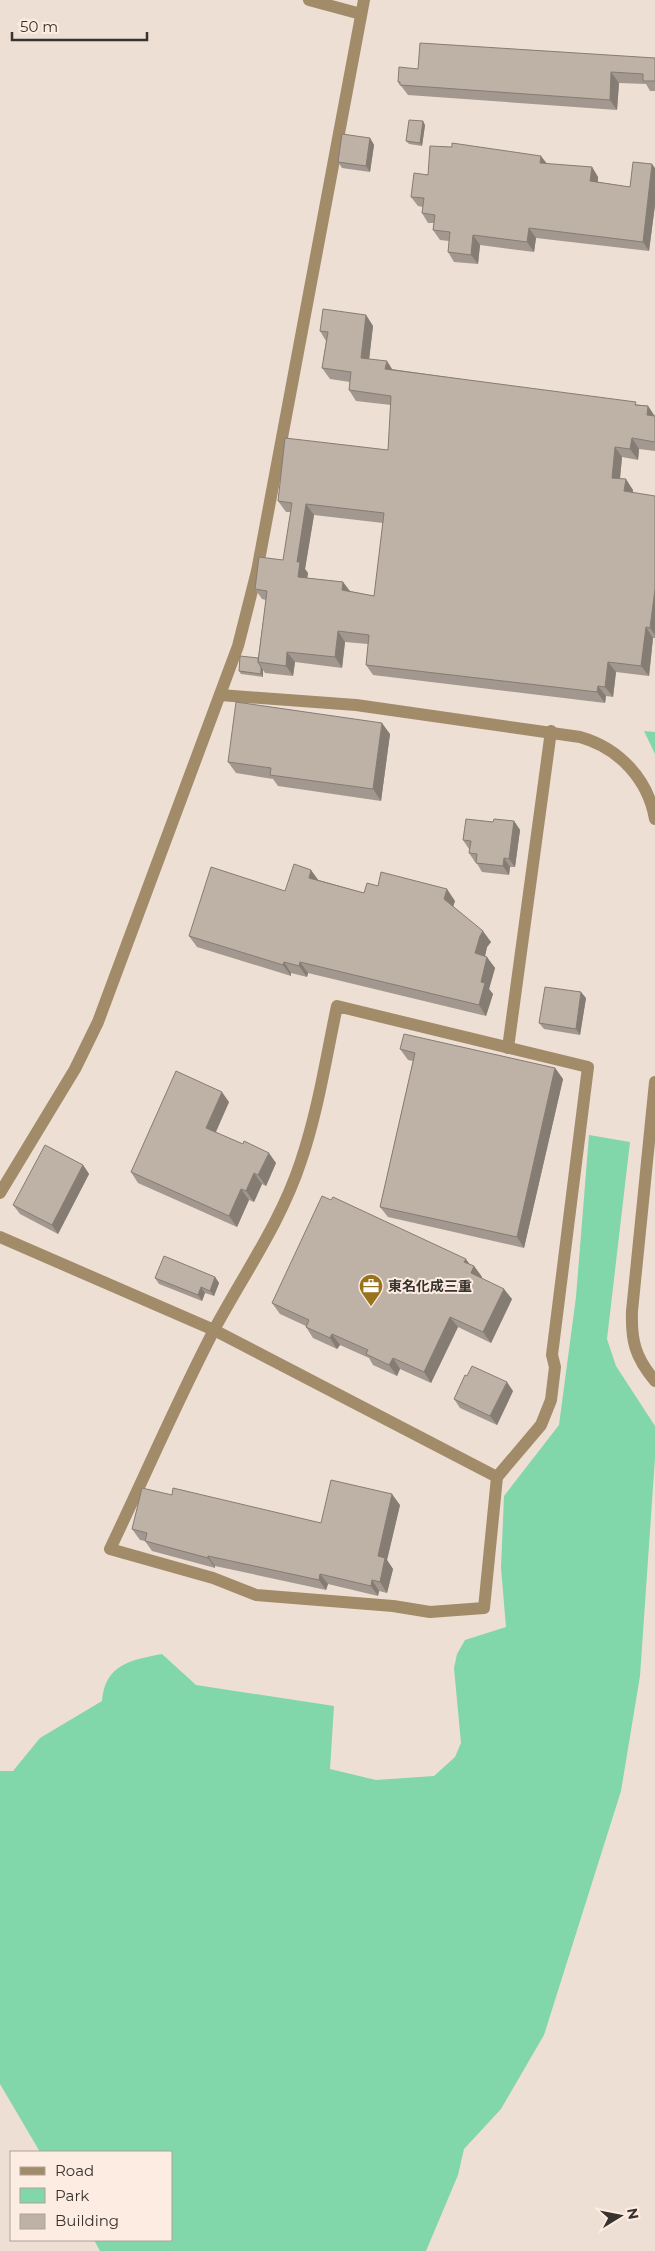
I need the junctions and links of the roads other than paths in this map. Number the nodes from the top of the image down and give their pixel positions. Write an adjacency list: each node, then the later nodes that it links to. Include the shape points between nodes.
1 (309, 0): 3 (street)
2 (364, 0): 3 (street)
3 (361, 14): 4 (street, via 257,571 238,646)
4 (220, 695): 5 (street, via 356,705); 9 (street, via 98,1022 75,1069)
5 (551, 731): 6 (street, via 596,741 619,756 647,793); 7 (street)
6 (655, 819)
7 (508, 1048): 11 (street, via 337,1006 301,1161 287,1199); 13 (street, via 588,1067 552,1355 555,1367 551,1400 535,1434)
8 (655, 1082): 12 (street, via 631,1336 637,1355)
9 (0, 1193)
10 (0, 1237): 11 (street)
11 (214, 1330): 13 (street); 13 (street, via 110,1549 213,1578 256,1595 430,1612 484,1608)
12 (655, 1381)
13 (497, 1477)

